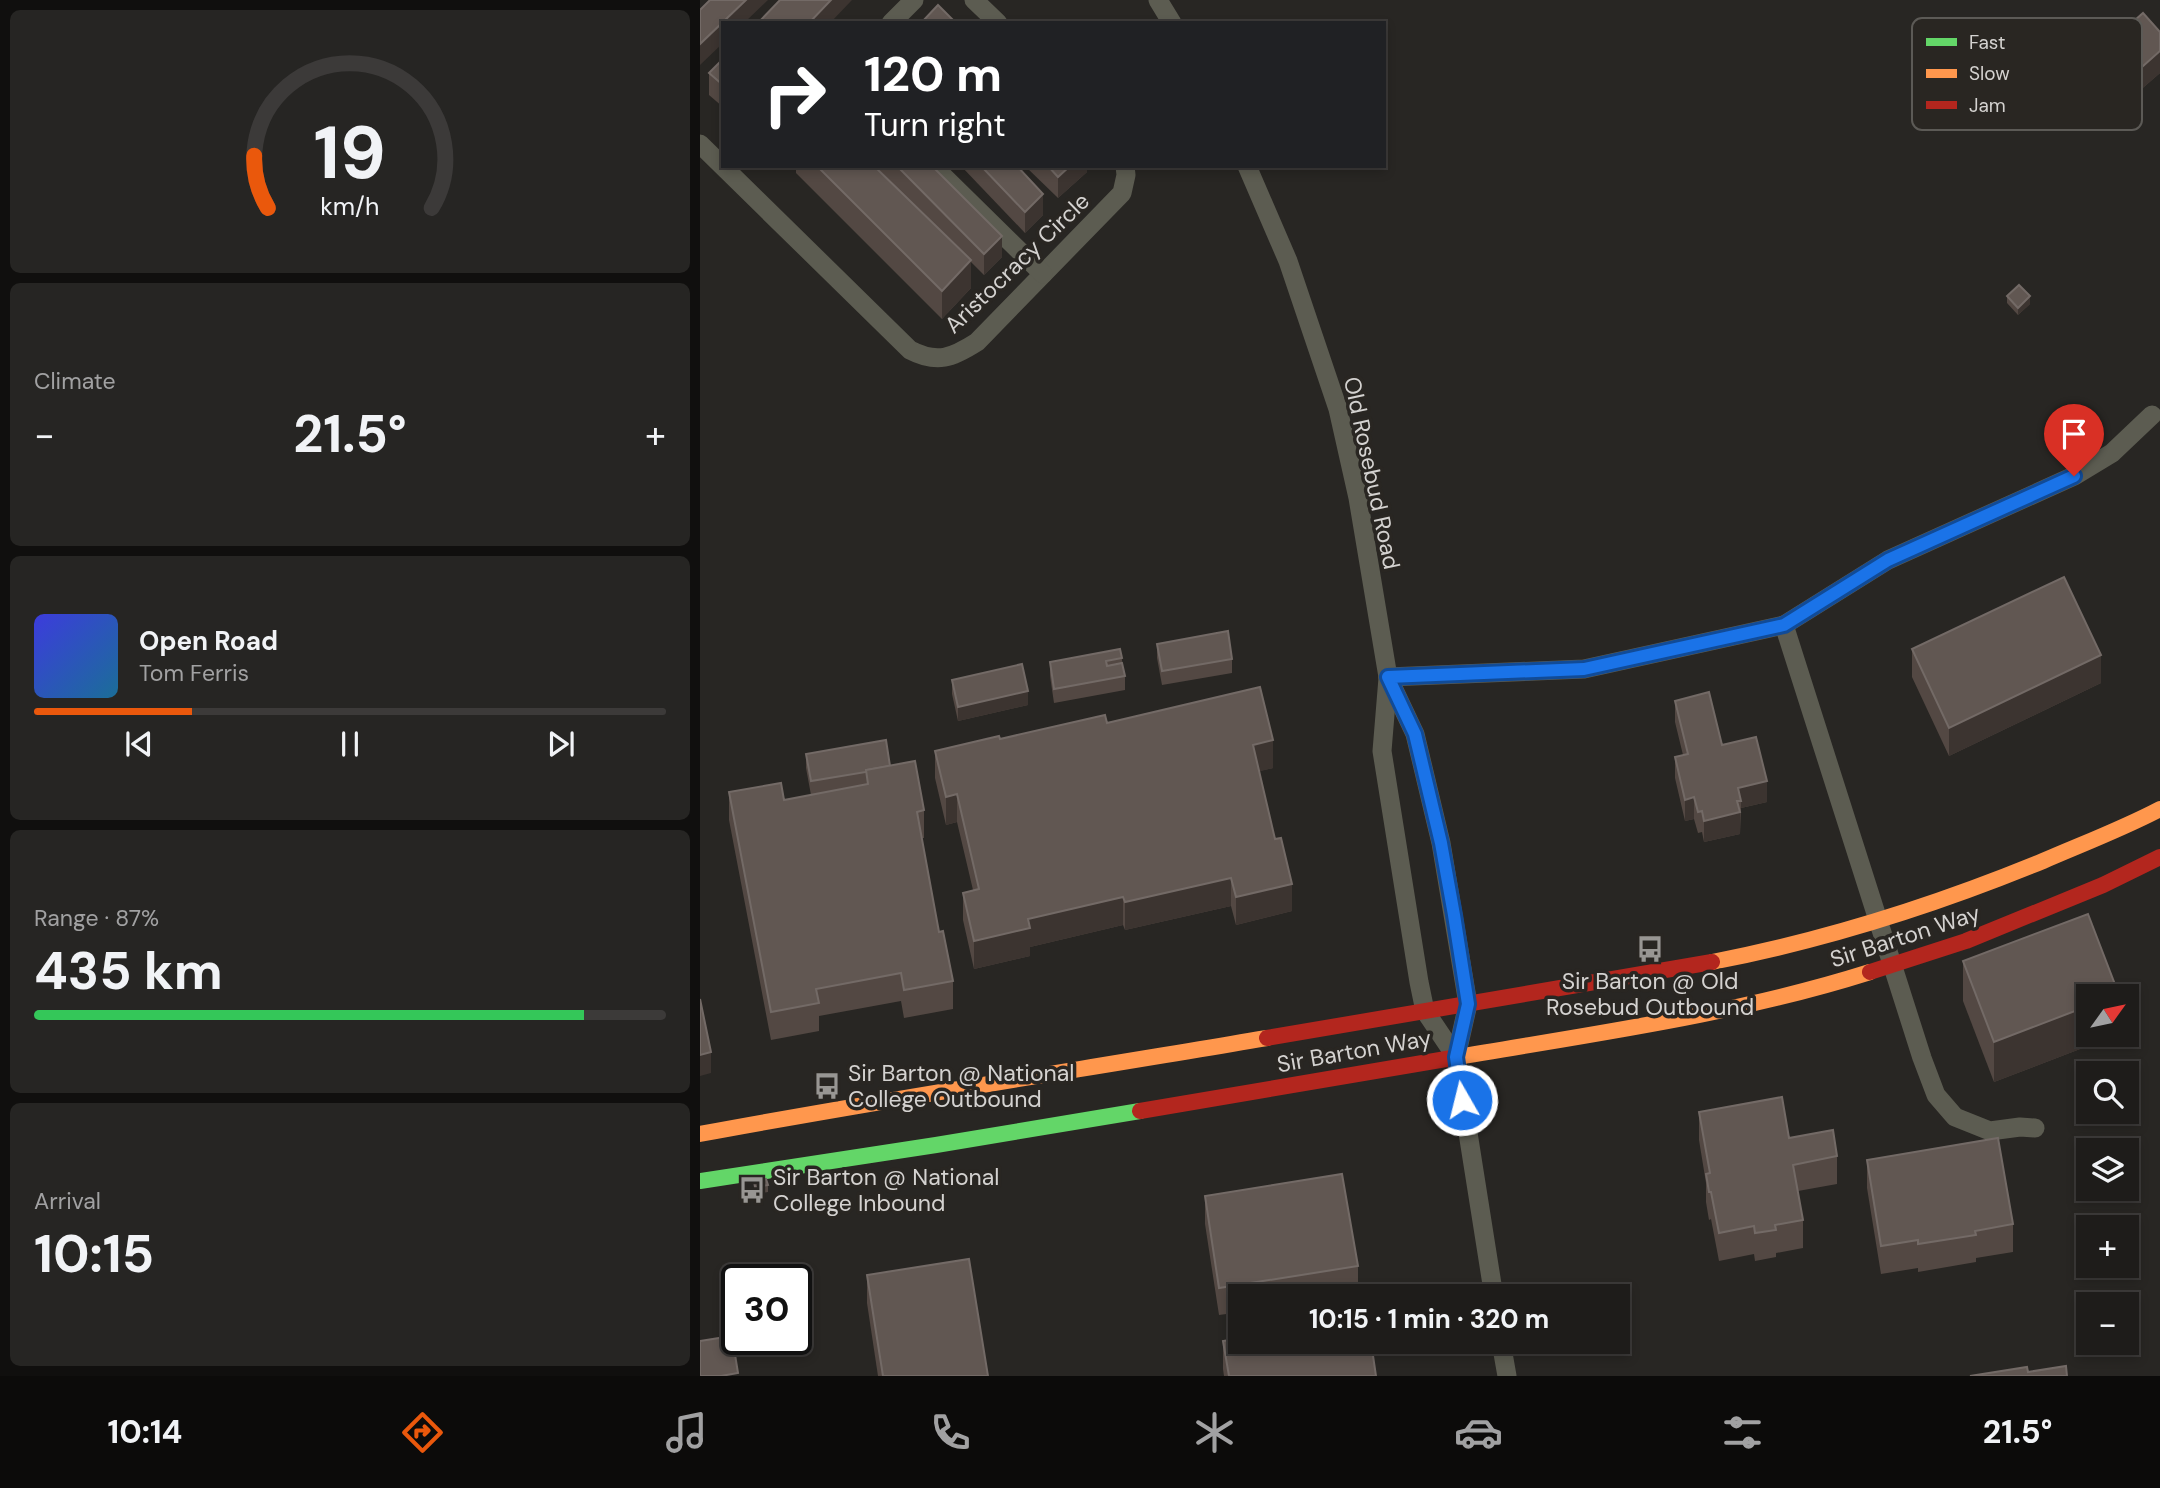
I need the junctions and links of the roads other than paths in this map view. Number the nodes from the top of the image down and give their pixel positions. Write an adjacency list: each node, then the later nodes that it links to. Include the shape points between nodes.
1 (914, 0): 4 (street)
2 (974, 0): 5 (street)
3 (1158, 0): 6 (street)
4 (893, 21)
5 (996, 21)
6 (1171, 21)
7 (700, 144): 8 (street, Aristocracy Circle)
8 (721, 159)
9 (935, 168): 13 (street)
10 (1125, 168): 13 (street, Aristocracy Circle, via 1122,193)
11 (1248, 168): 16 (street, Old Rosebud Road, via 1288,261 1338,409)
12 (739, 172): 13 (street, Aristocracy Circle, via 910,350 924,358 942,359 976,342)
13 (1043, 274)
14 (2152, 415): 15 (street, via 2112,453 2074,476 1888,560)
15 (1784, 625): 16 (street, via 1584,669); 19 (street)
16 (1388, 677): 21 (street, Old Rosebud Road, via 1415,734 1441,843); 22 (street, Old Rosebud Road, via 1382,751)
17 (2160, 809): 19 (main road, Sir Barton Way, via 1983,885)
18 (2160, 857): 20 (main road, Sir Barton Way, via 1966,942)
19 (1879, 921): 20 (street); 21 (main road, Sir Barton Way, via 1780,949)
20 (1892, 965): 23 (main road, Sir Barton Way, via 1811,991); 24 (street, via 1936,1095 1955,1117 1990,1131)
21 (1468, 1004): 22 (main road, Sir Barton Way); 23 (street, Old Rosebud Road)
22 (1426, 1011): 23 (street, Old Rosebud Road); 25 (main road, Sir Barton Way)
23 (1456, 1057): 26 (main road, Sir Barton Way); 27 (street, Old Rosebud Road)
24 (2035, 1128)
25 (700, 1133)
26 (700, 1181)
27 (1492, 1284)
28 (1503, 1354): 29 (street)
29 (1507, 1376)

